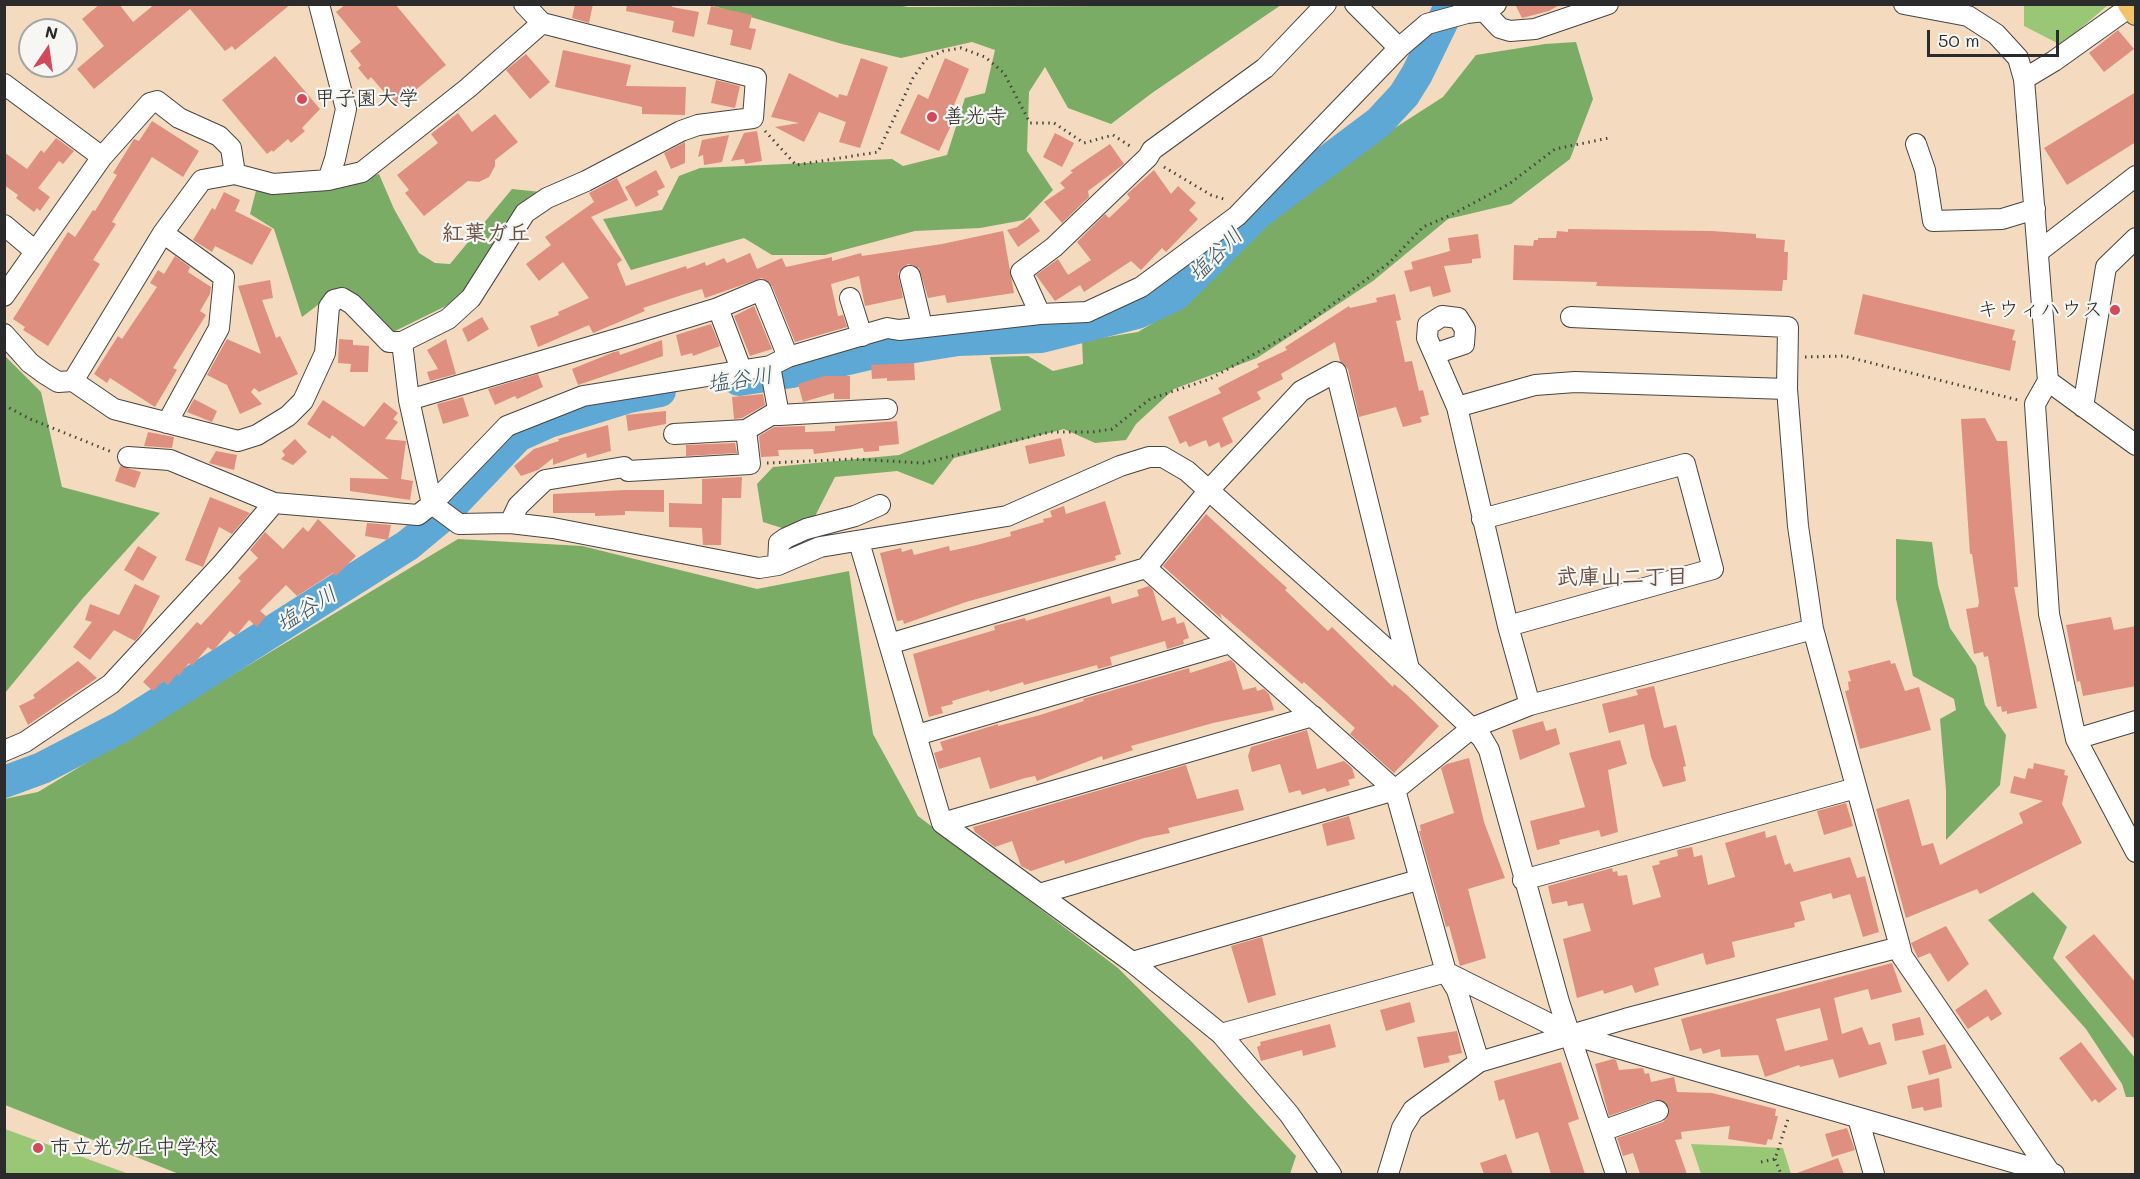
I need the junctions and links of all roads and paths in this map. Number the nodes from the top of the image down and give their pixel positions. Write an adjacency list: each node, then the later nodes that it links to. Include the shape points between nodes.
1 (319, 4): 19 (street, via 346,109)
2 (524, 4): 9 (street)
3 (1326, 4): 17 (street, via 1265,68 1152,150)
4 (1355, 4): 10 (street)
5 (1608, 4): 7 (street, via 1535,29 1510,31 1500,28)
6 (1904, 4): 11 (street, via 1968,16 1996,34 2018,57)
7 (1490, 8): 10 (street, via 1429,15)
8 (2132, 8): 11 (street)
9 (542, 23): 13 (street, via 756,78); 19 (street, via 362,172)
10 (1399, 48): 21 (street)
11 (2024, 79): 22 (street)
12 (5, 87): 16 (street)
13 (753, 118): 17 (path, via 796,165 878,152 926,59 961,48 985,57 1004,73 1030,123 1054,123 1084,143 1113,135); 37 (street, via 681,131 547,198 525,213 471,298 448,319)
14 (1609, 138): 57 (path, via 1555,149 1509,184 1423,227 1389,263 1297,330 1210,380 1150,399 1112,429 1050,432 923,463 854,459)
15 (1916, 144): 22 (street, via 1934,221 2002,219)
16 (102, 157): 18 (street, via 144,109 158,101 179,118 219,136 231,148); 26 (street)
17 (1148, 157): 21 (path, via 1211,195); 32 (street, via 1054,247 1021,272)
18 (235, 174): 19 (street, via 273,184); 24 (street, via 202,180)
19 (328, 180)
20 (2134, 181): 27 (street)
21 (1249, 206): 32 (street, via 1141,287 1087,312)
22 (2035, 209): 27 (street)
23 (4, 225): 26 (street)
24 (163, 233): 42 (street); 52 (street, via 224,277 219,328)
25 (2136, 238): 48 (street, via 2106,267)
26 (34, 251): 29 (street)
27 (2038, 252): 43 (street)
28 (910, 276): 34 (street)
29 (4, 296)
30 (850, 298): 36 (street)
31 (718, 308): 40 (street, via 761,290); 41 (street); 45 (street)
32 (1040, 314): 34 (street)
33 (1571, 317): 39 (street, via 1788,327)
34 (922, 326): 36 (street, via 887,328)
35 (4, 334): 42 (street, via 45,374 58,382)
36 (862, 336): 40 (street)
37 (402, 342): 45 (street); 52 (street, via 389,342 352,304 342,298 333,300 325,353 303,401 288,416 257,435 238,441)
38 (1434, 354): 49 (street)
39 (1788, 357): 44 (street); 46 (path, via 1844,356)
40 (779, 362): 41 (street); 51 (street)
41 (741, 369): 60 (street, via 583,396 507,426)
42 (73, 381): 52 (street, via 114,409)
43 (2048, 381): 46 (street); 48 (street)
44 (1787, 389): 49 (street, via 1575,382 1535,385); 68 (street, via 1798,526)
45 (409, 400): 60 (street)
46 (2035, 404): 77 (street, via 2049,614)
47 (4, 405): 56 (path, via 30,420)
48 (2083, 406): 55 (street)
49 (1457, 407): 62 (street)
50 (887, 409): 51 (street)
51 (779, 415): 53 (street, via 771,415)
52 (167, 423)
53 (746, 430): 54 (street); 57 (street)
54 (674, 434)
55 (2136, 445)
56 (128, 457): 59 (street, via 170,460)
57 (750, 464): 63 (street, via 628,471 624,467 545,480 518,506)
58 (1209, 490): 64 (street, via 1163,457 1149,457 1007,516); 66 (street); 71 (street); 71 (street, via 1301,391 1336,372)
59 (274, 503): 60 (street, via 418,515); 78 (street, via 111,684)
60 (432, 504): 63 (street, via 459,524)
61 (880, 506): 65 (street, via 786,538 780,543)
62 (1482, 519): 67 (street); 67 (street, via 1685,464 1713,569)
63 (510, 523): 65 (street, via 759,568)
64 (859, 542): 65 (street, via 820,547); 70 (street)
65 (778, 565)
66 (1146, 568): 69 (street); 70 (street)
67 (1508, 626): 72 (street)
68 (1813, 629): 72 (street); 79 (street)
69 (1230, 643): 73 (street); 76 (street)
70 (889, 644): 76 (street)
71 (1409, 669): 75 (street)
72 (1530, 705): 75 (street)
73 (1312, 716): 80 (street); 81 (street)
74 (2136, 721): 77 (street)
75 (1472, 728): 80 (street); 84 (street, via 1489,750)
76 (917, 735): 81 (street)
77 (2076, 738): 82 (street)
78 (4, 751)
79 (1856, 788): 84 (street); 86 (street)
80 (1395, 790): 83 (street); 85 (street)
81 (942, 823): 85 (street)
82 (2136, 852)
83 (1418, 880): 87 (street); 88 (street)
84 (1523, 880): 90 (street)
85 (1039, 894): 87 (street)
86 (1900, 947): 90 (street); 103 (street, via 1902,956)
87 (1132, 962): 89 (street)
88 (1446, 972): 89 (street); 90 (street); 91 (street, via 1458,990)
89 (1221, 1034): 98 (street, via 1289,1114)
90 (1572, 1035): 91 (street); 92 (street); 95 (street)
91 (1479, 1062): 99 (street, via 1413,1110 1402,1128)
92 (1795, 1100): 94 (street); 96 (path)
93 (1658, 1111): 95 (street)
94 (1858, 1118): 102 (street); 103 (street)
95 (1602, 1131): 100 (street)
96 (1775, 1159): 97 (path); 101 (path)
97 (1761, 1162)
98 (1331, 1174)
99 (1388, 1174)
100 (1616, 1174)
101 (1781, 1174)
102 (1874, 1174)
103 (2052, 1174)

